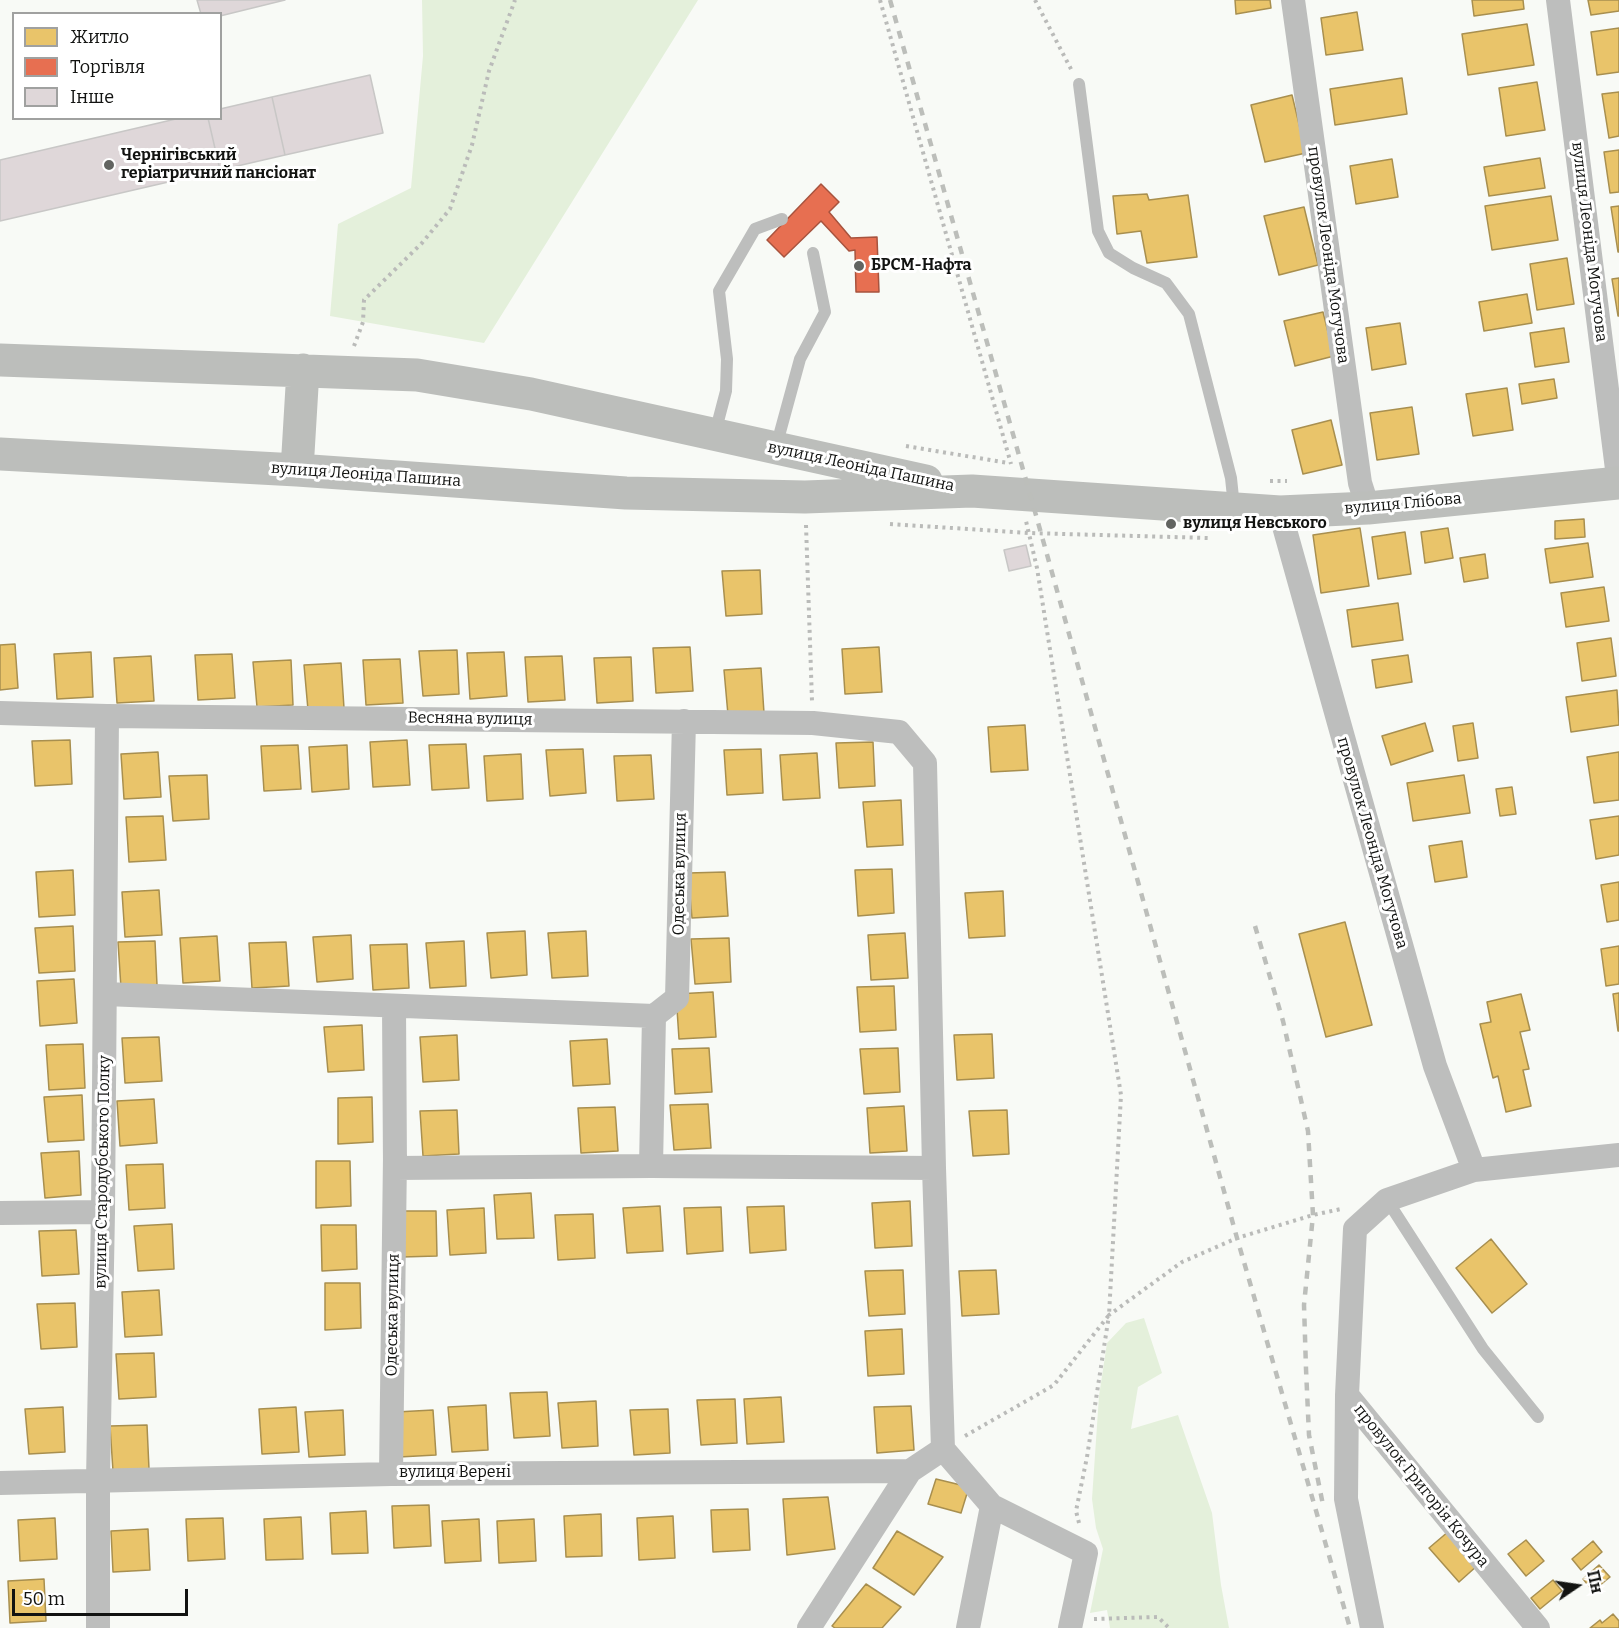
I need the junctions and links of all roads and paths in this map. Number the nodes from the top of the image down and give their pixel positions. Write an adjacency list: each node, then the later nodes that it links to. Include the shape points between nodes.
1 (515, 0): 9 (path, via 489,71 472,146 450,209 422,243 364,300 363,322)
2 (880, 0): 16 (path, via 1011,464)
3 (1035, 0): 6 (path)
4 (1293, 0): 22 (street, провулок Леоніда Могучова, via 1360,483)
5 (1558, 0): 18 (street, вулиця Леоніда Могучова)
6 (1079, 84): 20 (lane, via 1098,231 1109,253 1166,283 1190,314)
7 (782, 219): 12 (lane, via 755,229 718,291 727,359 726,391)
8 (813, 253): 13 (lane, via 825,312 800,359)
9 (352, 350)
10 (0, 360): 11 (main road, вулиця Леоніда Пашина)
11 (303, 370): 12 (main road, вулиця Леоніда Пашина, via 417,375 531,394); 15 (main road)
12 (715, 435): 13 (main road, вулиця Леоніда Пашина)
13 (775, 448): 19 (main road, вулиця Леоніда Пашина)
14 (0, 454): 15 (main road, вулиця Леоніда Пашина)
15 (297, 470): 21 (main road, вулиця Леоніда Пашина, via 626,493)
16 (1020, 479): 19 (main road, вулиця Глібова); 20 (main road, вулиця Глібова); 40 (path, via 1121,1095)
17 (1292, 481): 20 (path)
18 (1619, 484): 22 (main road, вулиця Глібова)
19 (972, 491): 21 (main road, вулиця Леоніда Пашина)
20 (1233, 493): 23 (main road, вулиця Глібова)
21 (805, 497): 27 (path)
22 (1368, 508): 23 (main road, вулиця Глібова)
23 (1280, 512): 35 (street, провулок Леоніда Могучова, via 1435,1066)
24 (0, 713): 25 (street, Весняна вулиця)
25 (108, 716): 26 (street, Весняна вулиця); 28 (street, вулиця Стародубського Полку)
26 (684, 722): 27 (street, Весняна вулиця); 30 (street, Одеська вулиця, via 677,998)
27 (813, 723): 34 (street, Весняна вулиця, via 899,732 925,763)
28 (105, 994): 29 (street); 38 (street, вулиця Стародубського Полку)
29 (394, 1005): 30 (street); 31 (street, Одеська вулиця)
30 (654, 1016): 33 (street)
31 (395, 1155): 33 (street, via 395,1168); 45 (street, Одеська вулиця)
32 (1619, 1155): 35 (street)
33 (651, 1166): 34 (street)
34 (934, 1168): 43 (street)
35 (1474, 1170): 36 (street)
36 (1388, 1200): 41 (street, провулок Григорія Кочура, via 1355,1229); 42 (lane, via 1483,1349)
37 (1345, 1208): 40 (path, via 1237,1238 1182,1262)
38 (103, 1212): 39 (street); 46 (street, вулиця Стародубського Полку)
39 (0, 1213)
40 (1109, 1315): 43 (path, via 1054,1385); 49 (path, via 1076,1511)
41 (1347, 1395): 55 (street, via 1346,1499); 56 (street, провулок Григорія Кочура)
42 (1538, 1417)
43 (943, 1449): 44 (street); 48 (street)
44 (910, 1471): 45 (street, вулиця Верені); 52 (street)
45 (391, 1474): 46 (street, вулиця Верені)
46 (98, 1480): 47 (street, вулиця Верені); 51 (street, вулиця Стародубського Полку)
47 (0, 1483)
48 (992, 1506): 49 (street); 53 (street)
49 (1086, 1553): 50 (street)
50 (1071, 1624): 54 (path, via 1158,1617)
51 (98, 1628)
52 (809, 1628)
53 (968, 1628)
54 (1169, 1628)
55 (1372, 1628)
56 (1538, 1628)

